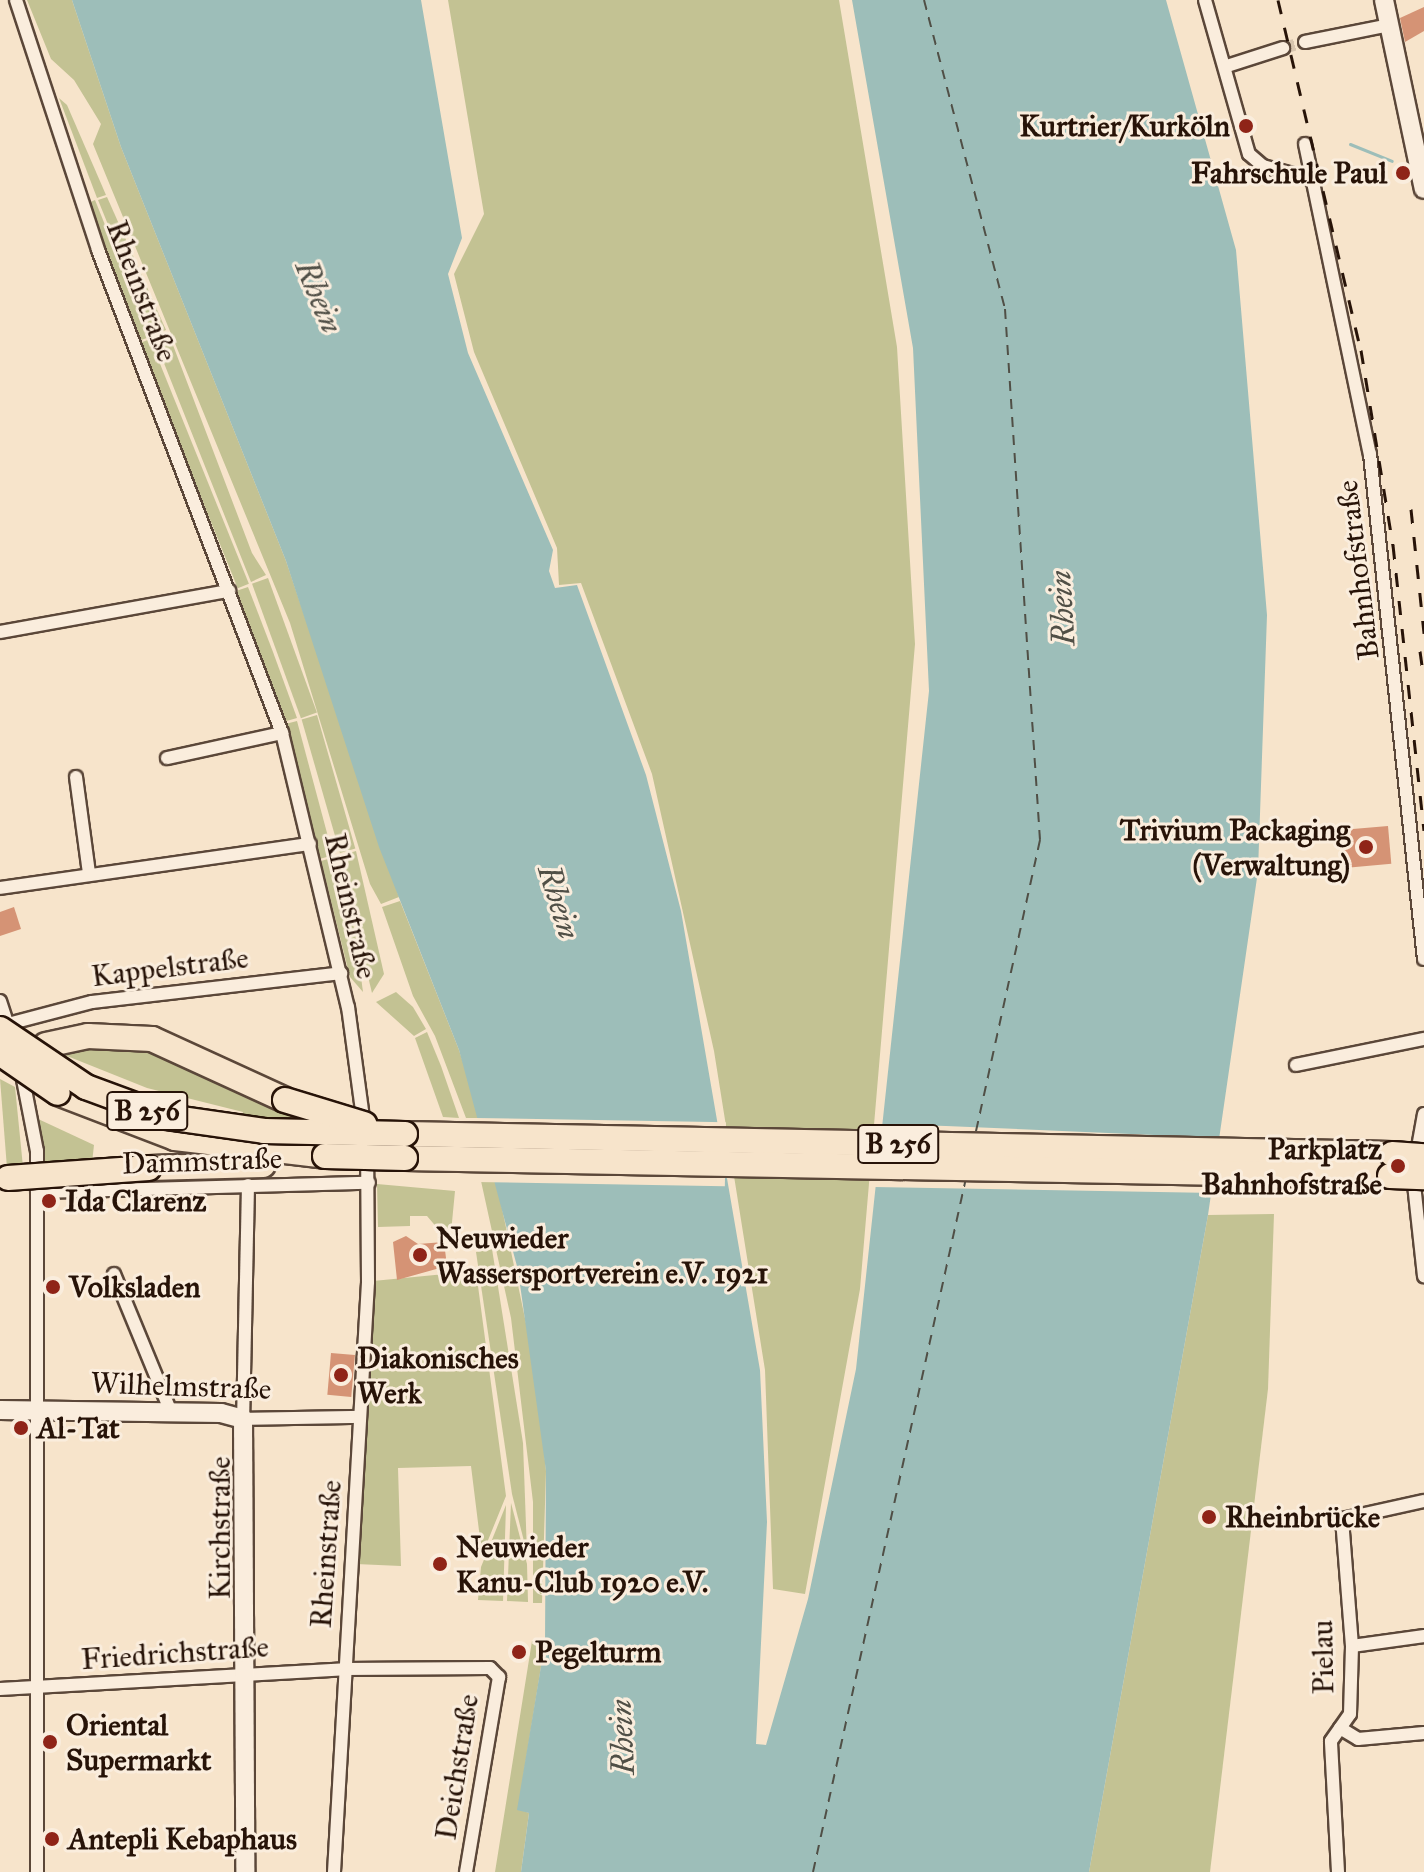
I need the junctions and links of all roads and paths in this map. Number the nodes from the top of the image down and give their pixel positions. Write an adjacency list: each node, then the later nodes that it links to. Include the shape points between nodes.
1 (16, 0): 11 (street, Rheinstraße, via 98,250)
2 (1205, 0): 7 (street)
3 (1384, 0): 4 (street)
4 (1390, 25): 5 (street); 10 (street)
5 (1305, 42)
6 (1283, 48): 7 (street)
7 (1227, 66): 9 (street, via 1249,154 1263,166)
8 (1305, 144): 9 (street, Bahnhofstraße)
9 (1311, 179): 19 (street, Bahnhofstraße, via 1370,454)
10 (1424, 189)
11 (229, 591): 12 (street); 13 (street, Rheinstraße)
12 (0, 632)
13 (282, 733): 14 (street); 16 (street, Rheinstraße)
14 (167, 758)
15 (76, 777): 17 (street)
16 (310, 844): 17 (street); 20 (street, Rheinstraße)
17 (89, 873): 18 (street)
18 (0, 888)
19 (1424, 959)
20 (341, 973): 22 (street, Kappelstraße, via 92,1002); 34 (street, Rheinstraße)
21 (0, 1001): 22 (street)
22 (4, 1026): 29 (highway, B 256, bridge, via 86,1087 167,1117 264,1131); 36 (street, via 28,1095)
23 (1424, 1039): 25 (street)
24 (0, 1053): 27 (highway, B 256, bridge)
25 (1296, 1065)
26 (0, 1068): 27 (highway, bridge); 29 (highway, bridge, via 72,1038 152,1039 285,1100)
27 (58, 1093): 30 (highway, B 256, via 175,1138)
28 (1424, 1114): 38 (street, via 1413,1175)
29 (405, 1134): 31 (highway, B 256, bridge)
30 (325, 1156): 32 (highway, B 256, bridge); 33 (highway, bridge, via 283,1164)
31 (1424, 1156)
32 (1424, 1177)
33 (0, 1178)
34 (369, 1183): 35 (street, Dammstraße); 42 (street, Rheinstraße)
35 (248, 1185): 36 (street, Dammstraße); 43 (street, Kirchstraße)
36 (37, 1192): 39 (street)
37 (114, 1274): 41 (street)
38 (1424, 1276)
39 (37, 1409): 40 (street, Wilhelmstraße); 41 (street, Wilhelmstraße); 50 (street)
40 (0, 1410)
41 (171, 1412): 43 (street, Wilhelmstraße)
42 (359, 1417): 43 (street, Wilhelmstraße); 47 (street, Rheinstraße)
43 (243, 1419): 49 (street, Kirchstraße)
44 (1424, 1501): 46 (street, Pielau, via 1342,1519)
45 (1424, 1636): 46 (street)
46 (1352, 1646): 52 (street, Pielau, via 1350,1714)
47 (344, 1669): 48 (street, Friedrichstraße); 49 (street, Friedrichstraße); 56 (street, Rheinstraße)
48 (496, 1671): 57 (street, Deichstraße)
49 (249, 1674): 50 (street, Friedrichstraße); 55 (street, Kirchstraße)
50 (37, 1688): 51 (street, Friedrichstraße); 54 (street)
51 (0, 1689)
52 (1340, 1728): 53 (street, via 1358,1739); 58 (street, Pielau, via 1331,1741)
53 (1424, 1733)
54 (37, 1872)
55 (245, 1872)
56 (334, 1872)
57 (466, 1872)
58 (1338, 1872)

